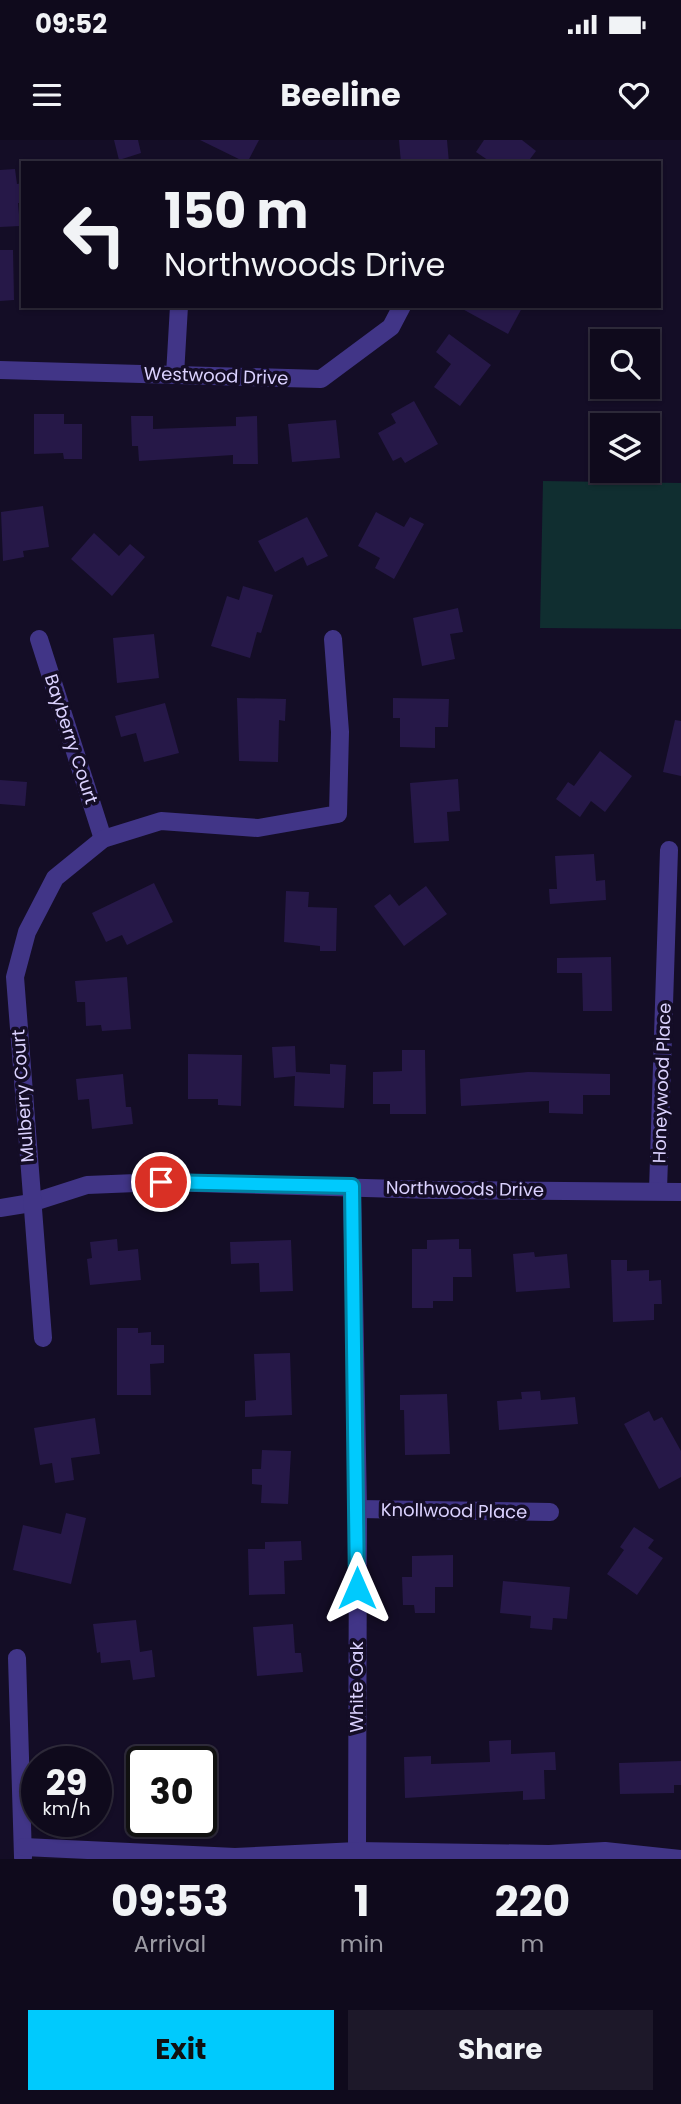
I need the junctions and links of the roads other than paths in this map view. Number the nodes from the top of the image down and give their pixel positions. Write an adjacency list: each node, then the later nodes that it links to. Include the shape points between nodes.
1 (179, 308): 4 (street)
2 (401, 308): 4 (street, Westwood Drive, via 391,327 321,379)
3 (0, 370): 4 (street, Westwood Drive)
4 (175, 375)
5 (39, 639): 7 (street, Bayberry Court)
6 (332, 639): 7 (street, Mulberry Court, via 340,732 338,814 258,828 161,821)
7 (103, 839): 12 (street, Mulberry Court, via 55,878 27,932 15,977)
8 (669, 850): 10 (street, Honeywood Place)
9 (352, 1186): 10 (street, Northwoods Drive); 12 (street, Northwoods Drive, via 87,1185); 15 (street, White Oak)
10 (658, 1190): 11 (street, Northwoods Drive)
11 (681, 1192)
12 (31, 1203): 13 (street, Northwoods Drive); 14 (street, Mulberry Court)
13 (0, 1208)
14 (43, 1338)
15 (358, 1509): 16 (street, Knollwood Place); 18 (street, White Oak)
16 (550, 1512)
17 (17, 1658): 19 (street)
18 (357, 1852): 19 (street, via 234,1857); 20 (street, via 605,1851)
19 (23, 1853)
20 (681, 1859)

